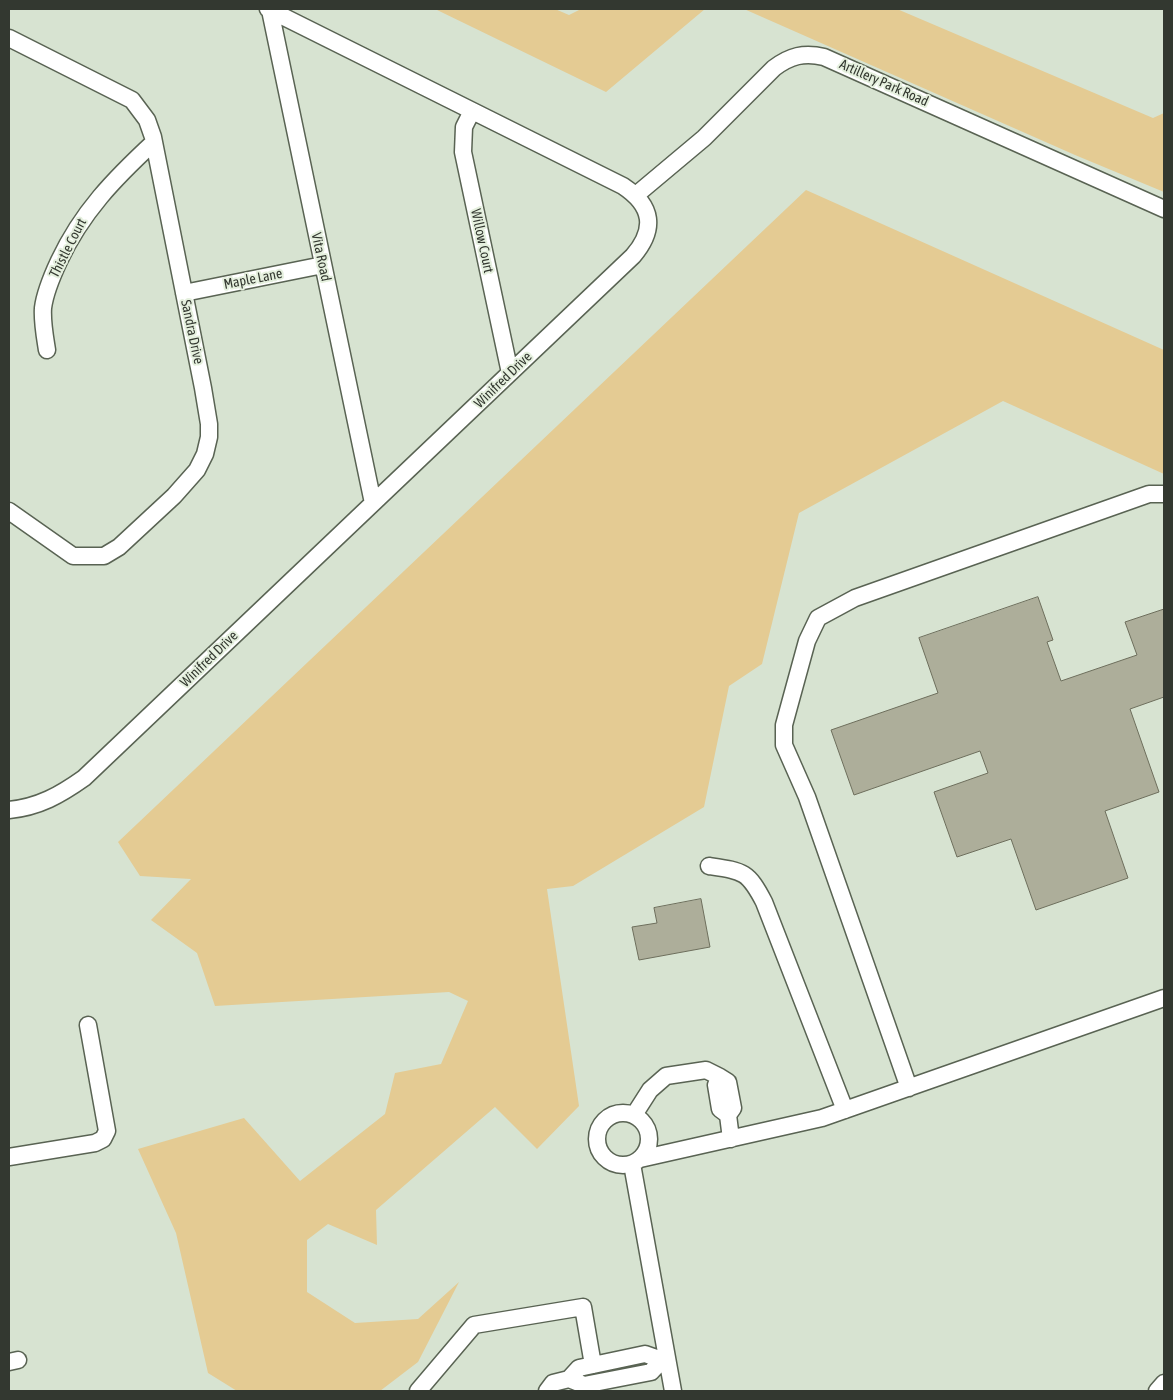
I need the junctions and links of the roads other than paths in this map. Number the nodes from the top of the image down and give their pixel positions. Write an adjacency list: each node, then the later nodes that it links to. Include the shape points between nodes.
1 (269, 9): 3 (street); 7 (street, Vita Road)
2 (9, 38): 4 (street, Sandra Drive, via 132,100 147,120)
3 (472, 111): 5 (street); 10 (street, Willow Court, via 464,127 463,152)
4 (154, 142): 8 (street, Sandra Drive); 9 (street, Thistle Court, via 91,206 68,240 47,290 43,309)
5 (636, 195): 6 (street, Artillery Park Road, via 704,138 774,68 784,60 811,54); 10 (street, Winifred Drive, via 648,216 646,238 641,246)
6 (1164, 209)
7 (323, 265): 8 (street, Maple Lane); 12 (street, Vita Road)
8 (184, 293): 13 (street, Sandra Drive, via 209,424 205,454 197,470 119,547 104,556 73,556)
9 (47, 350)
10 (510, 372): 12 (street, Winifred Drive)
11 (1164, 494): 18 (street, via 1149,494 855,598 818,618 808,641 784,725 784,746 807,797)
12 (372, 503): 14 (street, Winifred Drive, via 84,778 56,797 27,808)
13 (9, 511)
14 (9, 810)
15 (709, 866): 19 (street, via 735,870 753,880)
16 (1164, 998): 18 (street)
17 (88, 1025): 22 (street, via 107,1131 103,1139)
18 (909, 1088): 19 (street)
19 (845, 1110): 21 (street)
20 (634, 1115): 21 (street, via 650,1090 666,1076 706,1070 728,1082 733,1108 728,1115); 23 (street, via 646,1126 649,1134 646,1152); 23 (street, via 617,1112 603,1121 596,1136 600,1153 606,1159 623,1165)
21 (731, 1139): 23 (street)
22 (9, 1157)
23 (636, 1161): 24 (street)
24 (665, 1360): 25 (street, via 646,1354); 26 (street, via 651,1372 584,1385); 30 (street)
25 (593, 1365): 26 (street, via 579,1368); 28 (street, via 583,1307 474,1325)
26 (569, 1380): 29 (street, via 553,1383)
27 (1164, 1384): 31 (street)
28 (418, 1391)
29 (547, 1391)
30 (673, 1391)
31 (1157, 1391)

